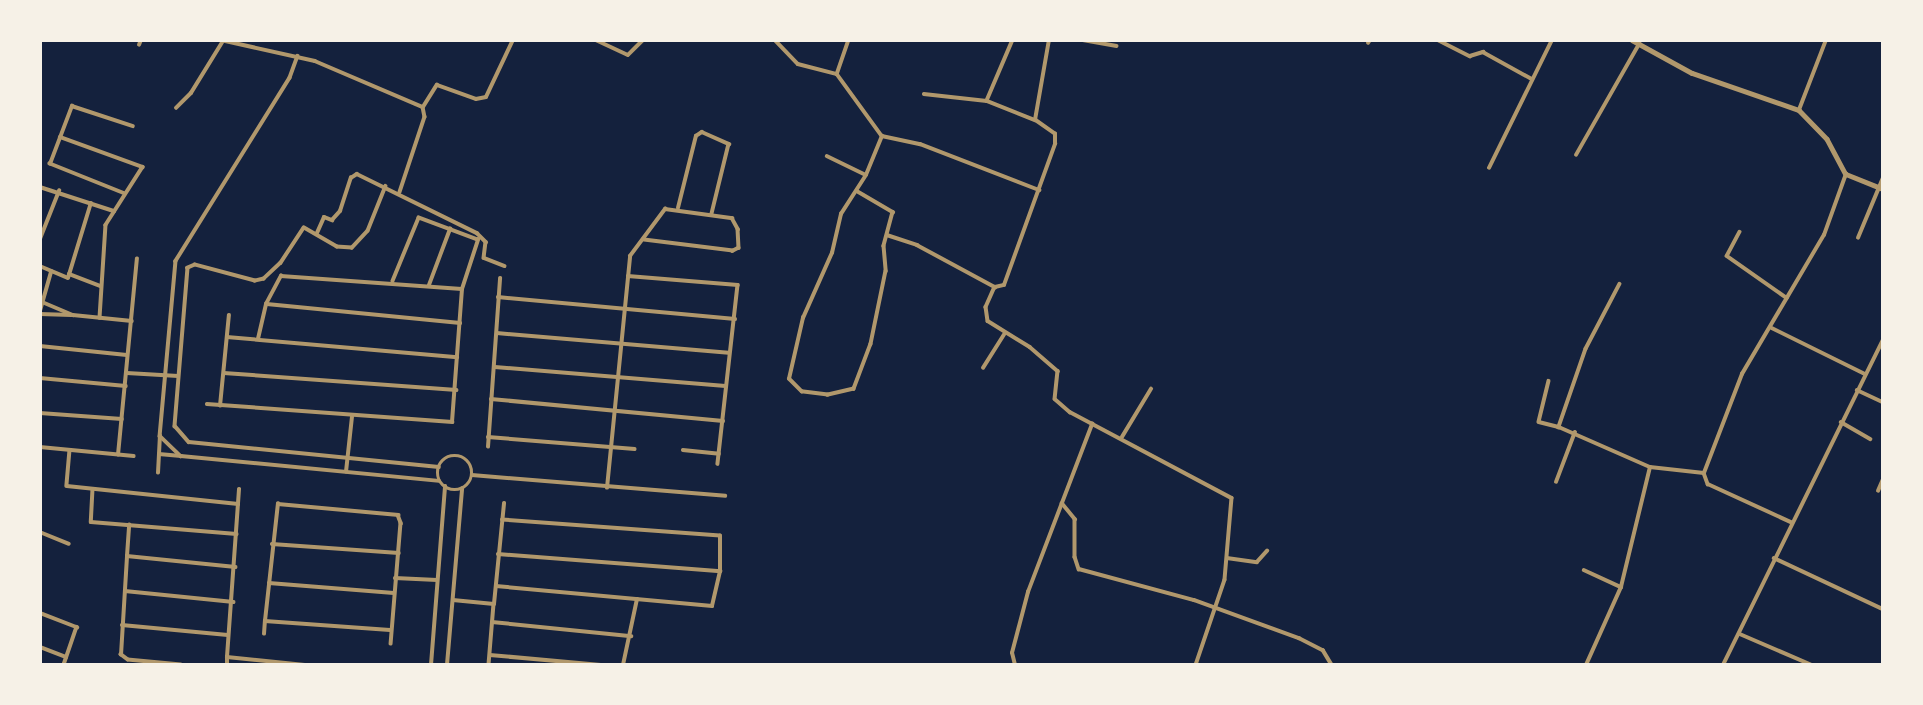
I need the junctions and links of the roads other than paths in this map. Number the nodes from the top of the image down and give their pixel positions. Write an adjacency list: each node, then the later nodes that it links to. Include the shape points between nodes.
1 (513, 40): 24 (street, via 486,97 476,99 437,85)
2 (596, 40): 3 (street, via 628,55)
3 (643, 40)
4 (665, 40): 5 (street)
5 (708, 40)
6 (775, 40): 20 (street, via 798,64)
7 (849, 40): 20 (street)
8 (1013, 40): 23 (street)
9 (1049, 40): 27 (street)
10 (1083, 40): 16 (street)
11 (1438, 40): 21 (street, via 1470,56 1483,51)
12 (1552, 40): 21 (street)
13 (1632, 40): 17 (street)
14 (1826, 40): 26 (street)
15 (222, 41): 19 (street); 25 (street, via 191,93)
16 (1090, 41): 18 (street)
17 (1639, 44): 26 (street, via 1721,85); 31 (street)
18 (1116, 46)
19 (300, 56): 24 (street); 96 (street, via 176,261)
20 (837, 74): 30 (street)
21 (1532, 79): 33 (street)
22 (924, 94): 23 (street)
23 (987, 101): 27 (street)
24 (423, 107): 43 (street, via 425,117)
25 (176, 108)
26 (1799, 110): 35 (street, via 1827,139)
27 (1035, 120): 40 (street, via 1056,138)
28 (133, 126): 29 (street, via 76,105 68,109)
29 (61, 136): 44 (street, via 51,166); 44 (street, via 142,165)
30 (882, 136): 34 (street); 40 (street, via 920,144)
31 (1576, 155)
32 (827, 156): 34 (street)
33 (1489, 168)
34 (866, 174): 42 (street)
35 (1846, 174): 39 (street); 70 (street, via 1824,235)
36 (1883, 178): 39 (street)
37 (386, 186): 43 (street); 51 (street, via 354,175 340,211 332,220 324,217); 51 (street, via 361,243 341,249)
38 (40, 187): 41 (street)
39 (1881, 189): 53 (street)
40 (1039, 190): 67 (street, via 1014,267 1004,285)
41 (59, 191): 45 (street); 54 (street)
42 (857, 191): 52 (street, via 892,210); 52 (street, via 841,214 832,253 803,318 789,379 797,391 828,395 854,389 872,344 883,295)
43 (400, 192): 58 (street, via 477,233 486,242 484,258)
44 (125, 194): 47 (street)
45 (91, 203): 47 (street); 60 (street)
46 (678, 208): 48 (street); 48 (street, via 696,136 702,132 729,144); 55 (street, via 661,211)
47 (114, 211): 66 (street, via 106,225)
48 (712, 214): 55 (street, via 736,222 737,250)
49 (450, 229): 63 (street, via 422,217 416,220); 65 (street); 68 (street, via 479,244)
50 (1740, 232): 70 (street, via 1727,256)
51 (317, 233): 98 (street, via 301,228 281,263 255,281 191,266)
52 (887, 235): 67 (street, via 917,245)
53 (1858, 238)
54 (40, 239)
55 (645, 240): 61 (street, via 628,259)
56 (137, 259): 79 (street)
57 (40, 266): 59 (street)
58 (505, 266)
59 (52, 271): 60 (street, via 68,278); 71 (street)
60 (69, 274): 66 (street)
61 (628, 276): 73 (street); 78 (street, via 737,285)
62 (500, 278): 69 (street)
63 (393, 281): 65 (street); 72 (street, via 281,276)
64 (1620, 284): 118 (street, via 1586,349)
65 (429, 285): 68 (street)
66 (101, 286): 77 (street)
67 (995, 287): 83 (street, via 986,316)
68 (463, 289): 80 (street)
69 (498, 298): 73 (street); 82 (street)
70 (1787, 298): 81 (street)
71 (41, 301): 74 (street); 75 (street)
72 (266, 304): 80 (street); 85 (street)
73 (625, 309): 78 (street); 87 (street)
74 (40, 312): 75 (street)
75 (73, 315): 77 (street)
76 (229, 315): 84 (street)
77 (100, 318): 79 (street)
78 (735, 319): 89 (street)
79 (132, 321): 90 (street)
80 (460, 323): 91 (street)
81 (1772, 328): 97 (street); 142 (street, via 1742,374)
82 (497, 332): 87 (street); 92 (street)
83 (1005, 333): 93 (street); 117 (street, via 1058,371 1055,399)
84 (227, 337): 85 (street); 95 (street)
85 (258, 339): 91 (street)
86 (1883, 340): 97 (street)
87 (622, 343): 89 (street); 99 (street)
88 (40, 346): 90 (street)
89 (728, 353): 103 (street)
90 (127, 355): 94 (street)
91 (457, 357): 105 (street)
92 (495, 367): 99 (street); 107 (street)
93 (983, 368)
94 (127, 373): 96 (street); 102 (street)
95 (224, 373): 105 (street); 110 (street)
96 (165, 374): 98 (street); 120 (street)
97 (1865, 374): 106 (street)
98 (176, 375): 135 (street, via 175,426 190,442)
99 (618, 377): 103 (street); 112 (street)
100 (40, 378): 102 (street)
101 (1549, 381): 118 (street, via 1539,422)
102 (126, 386): 114 (street)
103 (725, 386): 115 (street)
104 (1151, 389): 122 (street)
105 (456, 390): 113 (street, via 450,423)
106 (1857, 390): 108 (street); 116 (street)
107 (491, 399): 112 (street); 121 (street)
108 (1883, 402)
109 (207, 404): 110 (street)
110 (220, 406): 113 (street)
111 (40, 412): 114 (street)
112 (615, 412): 115 (street); 126 (street)
113 (352, 417): 135 (street)
114 (122, 419): 132 (street)
115 (723, 421): 131 (street)
116 (1841, 422): 123 (street); 157 (street)
117 (1092, 424): 122 (street); 154 (street, via 1068,477)
118 (1559, 427): 119 (street)
119 (1576, 432): 138 (street, via 1613,454); 145 (street)
120 (160, 436): 130 (street); 134 (street)
121 (488, 437): 125 (street); 126 (street)
122 (1122, 437): 167 (street, via 1232,498)
123 (1871, 439)
124 (40, 447): 128 (street)
125 (488, 447)
126 (611, 447): 127 (street); 147 (street)
127 (635, 449)
128 (70, 450): 132 (street); 148 (street, via 67,486)
129 (683, 450): 131 (street)
130 (159, 454): 134 (street); 140 (street)
131 (719, 454): 136 (street)
132 (118, 455): 133 (street)
133 (134, 456)
134 (181, 456): 139 (street)
135 (348, 460): 137 (street); 139 (street)
136 (718, 464)
137 (439, 467): 141 (street, via 447,458 461,457 471,466); 144 (street)
138 (1650, 467): 142 (street); 176 (street)
139 (346, 470): 144 (street)
140 (158, 473)
141 (472, 474): 147 (street); 150 (street)
142 (1704, 474): 157 (street, via 1707,484)
143 (1883, 479): 151 (street)
144 (439, 481): 146 (street)
145 (1556, 482)
146 (445, 487): 150 (street); 173 (street)
147 (607, 488): 152 (street)
148 (93, 489): 155 (street); 158 (street, via 91,522)
149 (239, 489): 155 (street)
150 (462, 489): 180 (street)
151 (1878, 491)
152 (725, 496)
153 (504, 503): 156 (street)
154 (1062, 503): 183 (street, via 1075,519 1079,569); 209 (street, via 1028,592 1012,653)
155 (238, 504): 160 (street)
156 (503, 520): 165 (street); 171 (street, via 720,536)
157 (1791, 522): 168 (street)
158 (129, 525): 160 (street); 166 (street)
159 (40, 532): 161 (street)
160 (237, 534): 169 (street)
161 (69, 544)
162 (272, 544): 164 (street); 164 (street, via 276,508 282,503 398,515); 174 (street)
163 (1268, 551): 167 (street, via 1257,562)
164 (399, 553): 172 (street)
165 (498, 554): 171 (street); 175 (street)
166 (127, 556): 169 (street); 177 (street)
167 (1227, 558): 183 (street)
168 (1774, 558): 184 (street); 191 (street)
169 (235, 567): 181 (street)
170 (1584, 570): 176 (street)
171 (720, 571): 179 (street, via 712,606)
172 (395, 578): 173 (street); 178 (street)
173 (436, 580): 204 (street)
174 (269, 583): 178 (street); 186 (street)
175 (495, 586): 179 (street); 182 (street)
176 (1621, 587): 212 (street)
177 (125, 592): 181 (street); 188 (street)
178 (394, 593): 189 (street)
179 (637, 599): 193 (street)
180 (453, 600): 182 (street); 205 (street)
181 (233, 602): 192 (street)
182 (494, 604): 187 (street)
183 (1216, 608): 210 (street); 211 (street, via 1311,643 1324,650)
184 (1883, 609)
185 (40, 614): 197 (street, via 77,628)
186 (265, 621): 189 (street); 190 (street)
187 (492, 622): 193 (street); 196 (street)
188 (122, 625): 192 (street); 201 (street, via 123,658)
189 (390, 630): 194 (street)
190 (264, 634)
191 (1739, 634): 213 (street); 214 (street)
192 (229, 635): 198 (street)
193 (631, 636): 208 (street)
194 (391, 644)
195 (40, 647): 197 (street)
196 (490, 655): 206 (street); 207 (street)
197 (66, 657): 200 (street)
198 (227, 657): 199 (street); 202 (street)
199 (268, 663): 203 (street)
200 (64, 665)
201 (181, 665)
202 (227, 665)
203 (305, 665)
204 (431, 665)
205 (447, 665)
206 (489, 665)
207 (601, 665)
208 (623, 665)
209 (1015, 665)
210 (1196, 665)
211 (1332, 665)
212 (1586, 665)
213 (1723, 665)
214 (1812, 665)

